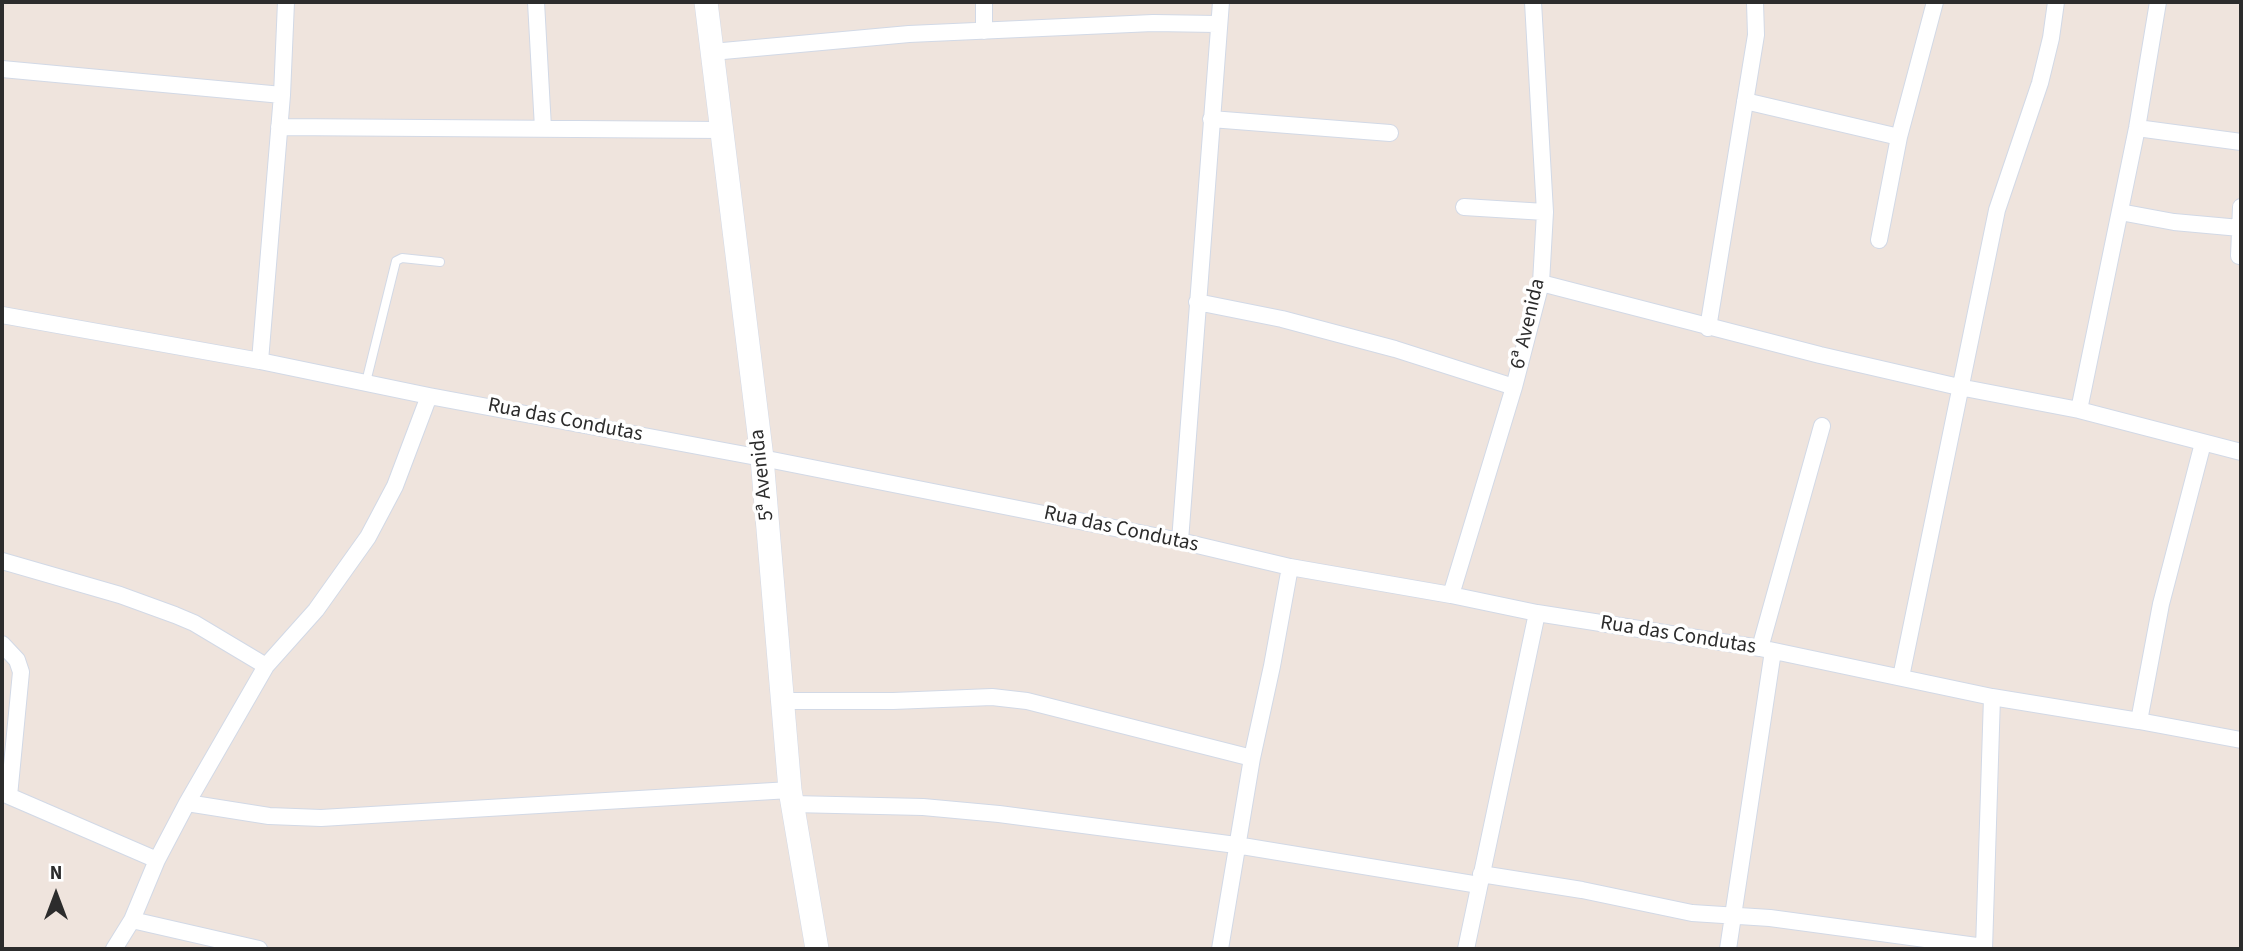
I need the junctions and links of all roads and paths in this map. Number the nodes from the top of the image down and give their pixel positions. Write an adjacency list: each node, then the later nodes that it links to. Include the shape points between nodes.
1 (286, 2): 15 (street)
2 (536, 2): 19 (street)
3 (706, 2): 13 (street, 5ª Avenida)
4 (984, 2): 12 (street)
5 (1221, 2): 11 (street)
6 (1533, 2): 27 (street, 6ª Avenida)
7 (1755, 2): 16 (street, via 1756,35)
8 (1935, 2): 23 (street)
9 (2056, 2): 40 (street, via 2040,83 1997,211)
10 (2158, 2): 20 (street)
11 (1217, 24): 12 (street); 17 (street)
12 (984, 31): 13 (street)
13 (712, 52): 21 (street, 5ª Avenida)
14 (2, 69): 15 (street)
15 (282, 94): 18 (street)
16 (1745, 102): 23 (street); 36 (street)
17 (1211, 120): 22 (street); 34 (street)
18 (279, 127): 19 (street); 37 (street)
19 (543, 128): 21 (street)
20 (2137, 128): 24 (street); 28 (street)
21 (723, 130): 46 (street, 5ª Avenida)
22 (1390, 133)
23 (1899, 137): 30 (street)
24 (2241, 142)
25 (1464, 207): 27 (street)
26 (2241, 207): 29 (street)
27 (1545, 212): 33 (street, 6ª Avenida)
28 (2120, 212): 29 (street); 42 (street)
29 (2240, 228): 31 (street)
30 (1879, 240)
31 (2239, 256)
32 (440, 262): 38 (lane, via 396,261)
33 (1541, 284): 36 (street); 39 (street, 6ª Avenida)
34 (1197, 302): 39 (street, via 1395,349); 47 (street)
35 (2, 315): 37 (street, Rua das Condutas)
36 (1709, 328): 40 (street)
37 (260, 361): 38 (street, Rua das Condutas)
38 (366, 382): 41 (street, Rua das Condutas)
39 (1514, 387): 50 (street, 6ª Avenida)
40 (1959, 387): 42 (street); 55 (street)
41 (429, 396): 46 (street, Rua das Condutas); 54 (street, via 395,486 368,537 316,610)
42 (2079, 410): 44 (street)
43 (1822, 426): 53 (street)
44 (2203, 443): 45 (street); 58 (street, via 2161,604)
45 (2241, 452)
46 (762, 458): 47 (street, Rua das Condutas); 57 (street, 5ª Avenida)
47 (1180, 541): 49 (street, Rua das Condutas)
48 (2, 561): 54 (street, via 175,615)
49 (1290, 567): 50 (street, Rua das Condutas); 60 (street)
50 (1451, 595): 51 (street, Rua das Condutas)
51 (1537, 613): 53 (street, Rua das Condutas); 66 (street)
52 (2, 644): 61 (street, via 21,672)
53 (1766, 650): 55 (street, Rua das Condutas); 67 (street)
54 (266, 666): 63 (street)
55 (1901, 677): 56 (street, Rua das Condutas)
56 (1992, 697): 58 (street, Rua das Condutas); 69 (street)
57 (783, 701): 60 (street, via 992,697 1027,701); 62 (street, 5ª Avenida)
58 (2140, 721): 59 (street, Rua das Condutas)
59 (2241, 740)
60 (1252, 758): 64 (street)
61 (6, 795): 65 (street)
62 (791, 797): 63 (street, via 321,818 269,816); 64 (street, via 999,814); 72 (street, 5ª Avenida)
63 (187, 803): 65 (street)
64 (1236, 845): 66 (street); 73 (street)
65 (157, 860): 68 (street)
66 (1480, 880): 67 (street, via 1581,890); 74 (street)
67 (1732, 917): 69 (street, via 1770,918); 75 (street)
68 (132, 920): 70 (street); 71 (street)
69 (1984, 948)
70 (114, 949)
71 (259, 949)
72 (817, 949)
73 (1220, 949)
74 (1466, 949)
75 (1728, 949)

